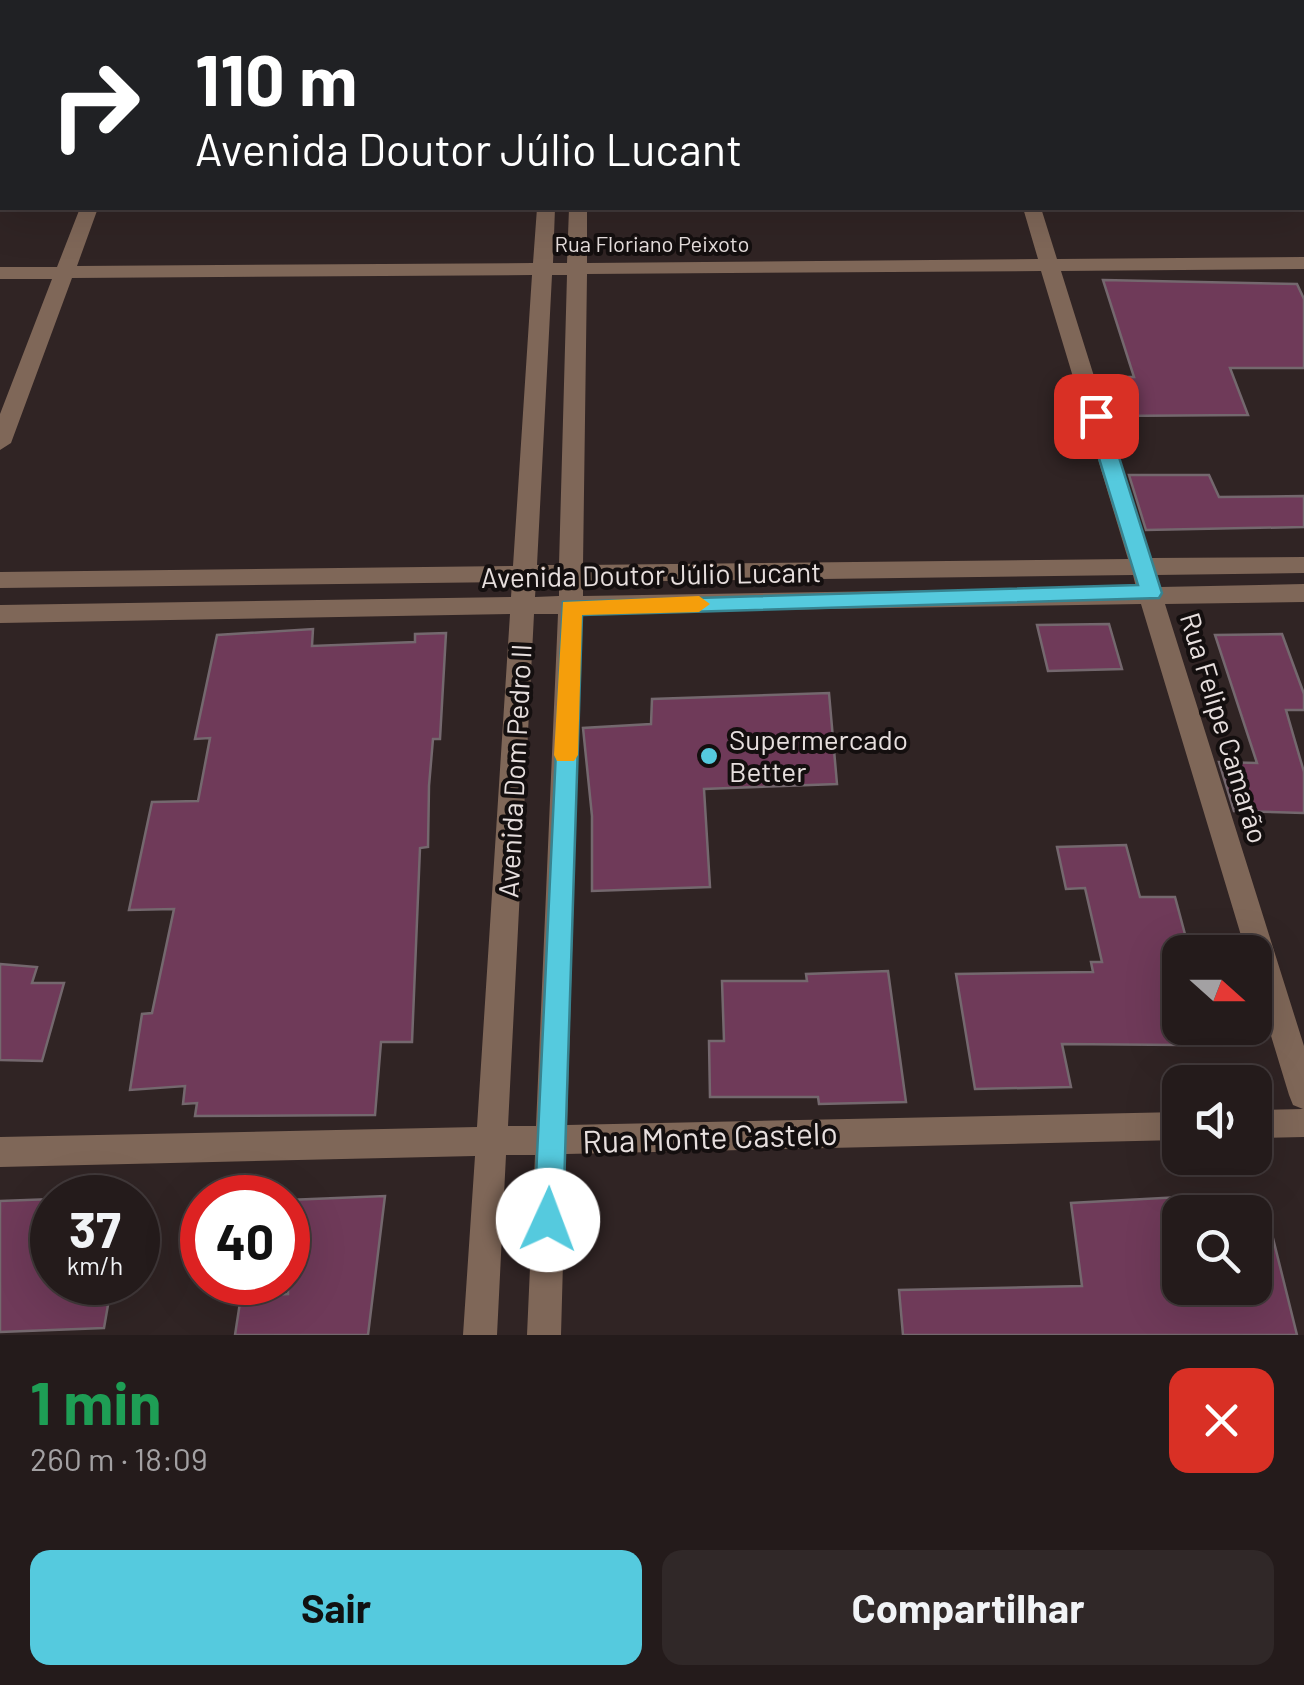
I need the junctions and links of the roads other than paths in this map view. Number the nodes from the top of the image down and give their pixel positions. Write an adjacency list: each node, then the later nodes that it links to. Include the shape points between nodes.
1 (87, 210): 10 (street)
2 (546, 210): 7 (street, Avenida Dom Pedro II)
3 (578, 210): 8 (street, Avenida Dom Pedro II)
4 (1033, 210): 6 (street, Rua Felipe Camarão)
5 (1304, 263): 6 (street, Rua Floriano Peixoto)
6 (1050, 265): 8 (street, Rua Floriano Peixoto); 13 (street, Rua Felipe Camarão)
7 (543, 270): 8 (street, Rua Floriano Peixoto); 10 (street, Rua Floriano Peixoto); 16 (street, Avenida Dom Pedro II)
8 (575, 271): 15 (street, Avenida Dom Pedro II)
9 (0, 272): 10 (street, Rua Floriano Peixoto)
10 (65, 272): 11 (street)
11 (0, 443)
12 (1304, 565): 13 (street, Avenida Doutor Júlio Lucant)
13 (1143, 566): 14 (street, Avenida Doutor Júlio Lucant); 19 (street, Rua Felipe Camarão)
14 (852, 568): 15 (street, Avenida Doutor Júlio Lucant); 21 (street)
15 (569, 571): 16 (street, Avenida Doutor Júlio Lucant); 22 (street, Avenida Dom Pedro II)
16 (526, 573): 17 (street, Avenida Doutor Júlio Lucant); 23 (street, Avenida Dom Pedro II)
17 (271, 577): 18 (street, Avenida Doutor Júlio Lucant); 24 (street)
18 (0, 580)
19 (1152, 593): 20 (street, Avenida Doutor Júlio Lucant); 21 (street, Avenida Doutor Júlio Lucant); 26 (street, Rua Felipe Camarão)
20 (1304, 593)
21 (859, 600): 22 (street, Avenida Doutor Júlio Lucant)
22 (571, 607): 23 (street, Avenida Doutor Júlio Lucant); 31 (street, Avenida Dom Pedro II)
23 (525, 608): 24 (street, Avenida Doutor Júlio Lucant); 30 (street, Avenida Dom Pedro II)
24 (269, 611): 25 (street, Avenida Doutor Júlio Lucant)
25 (0, 614)
26 (1304, 1095)
27 (1304, 1122): 28 (street)
28 (1272, 1123)
29 (1162, 1126): 31 (street, Rua Monte Castelo)
30 (494, 1140): 31 (street, Rua Monte Castelo); 32 (street, Rua Monte Castelo); 33 (street, Avenida Dom Pedro II)
31 (552, 1142): 34 (street, Avenida Dom Pedro II)
32 (0, 1152)
33 (480, 1335)
34 (544, 1335)

